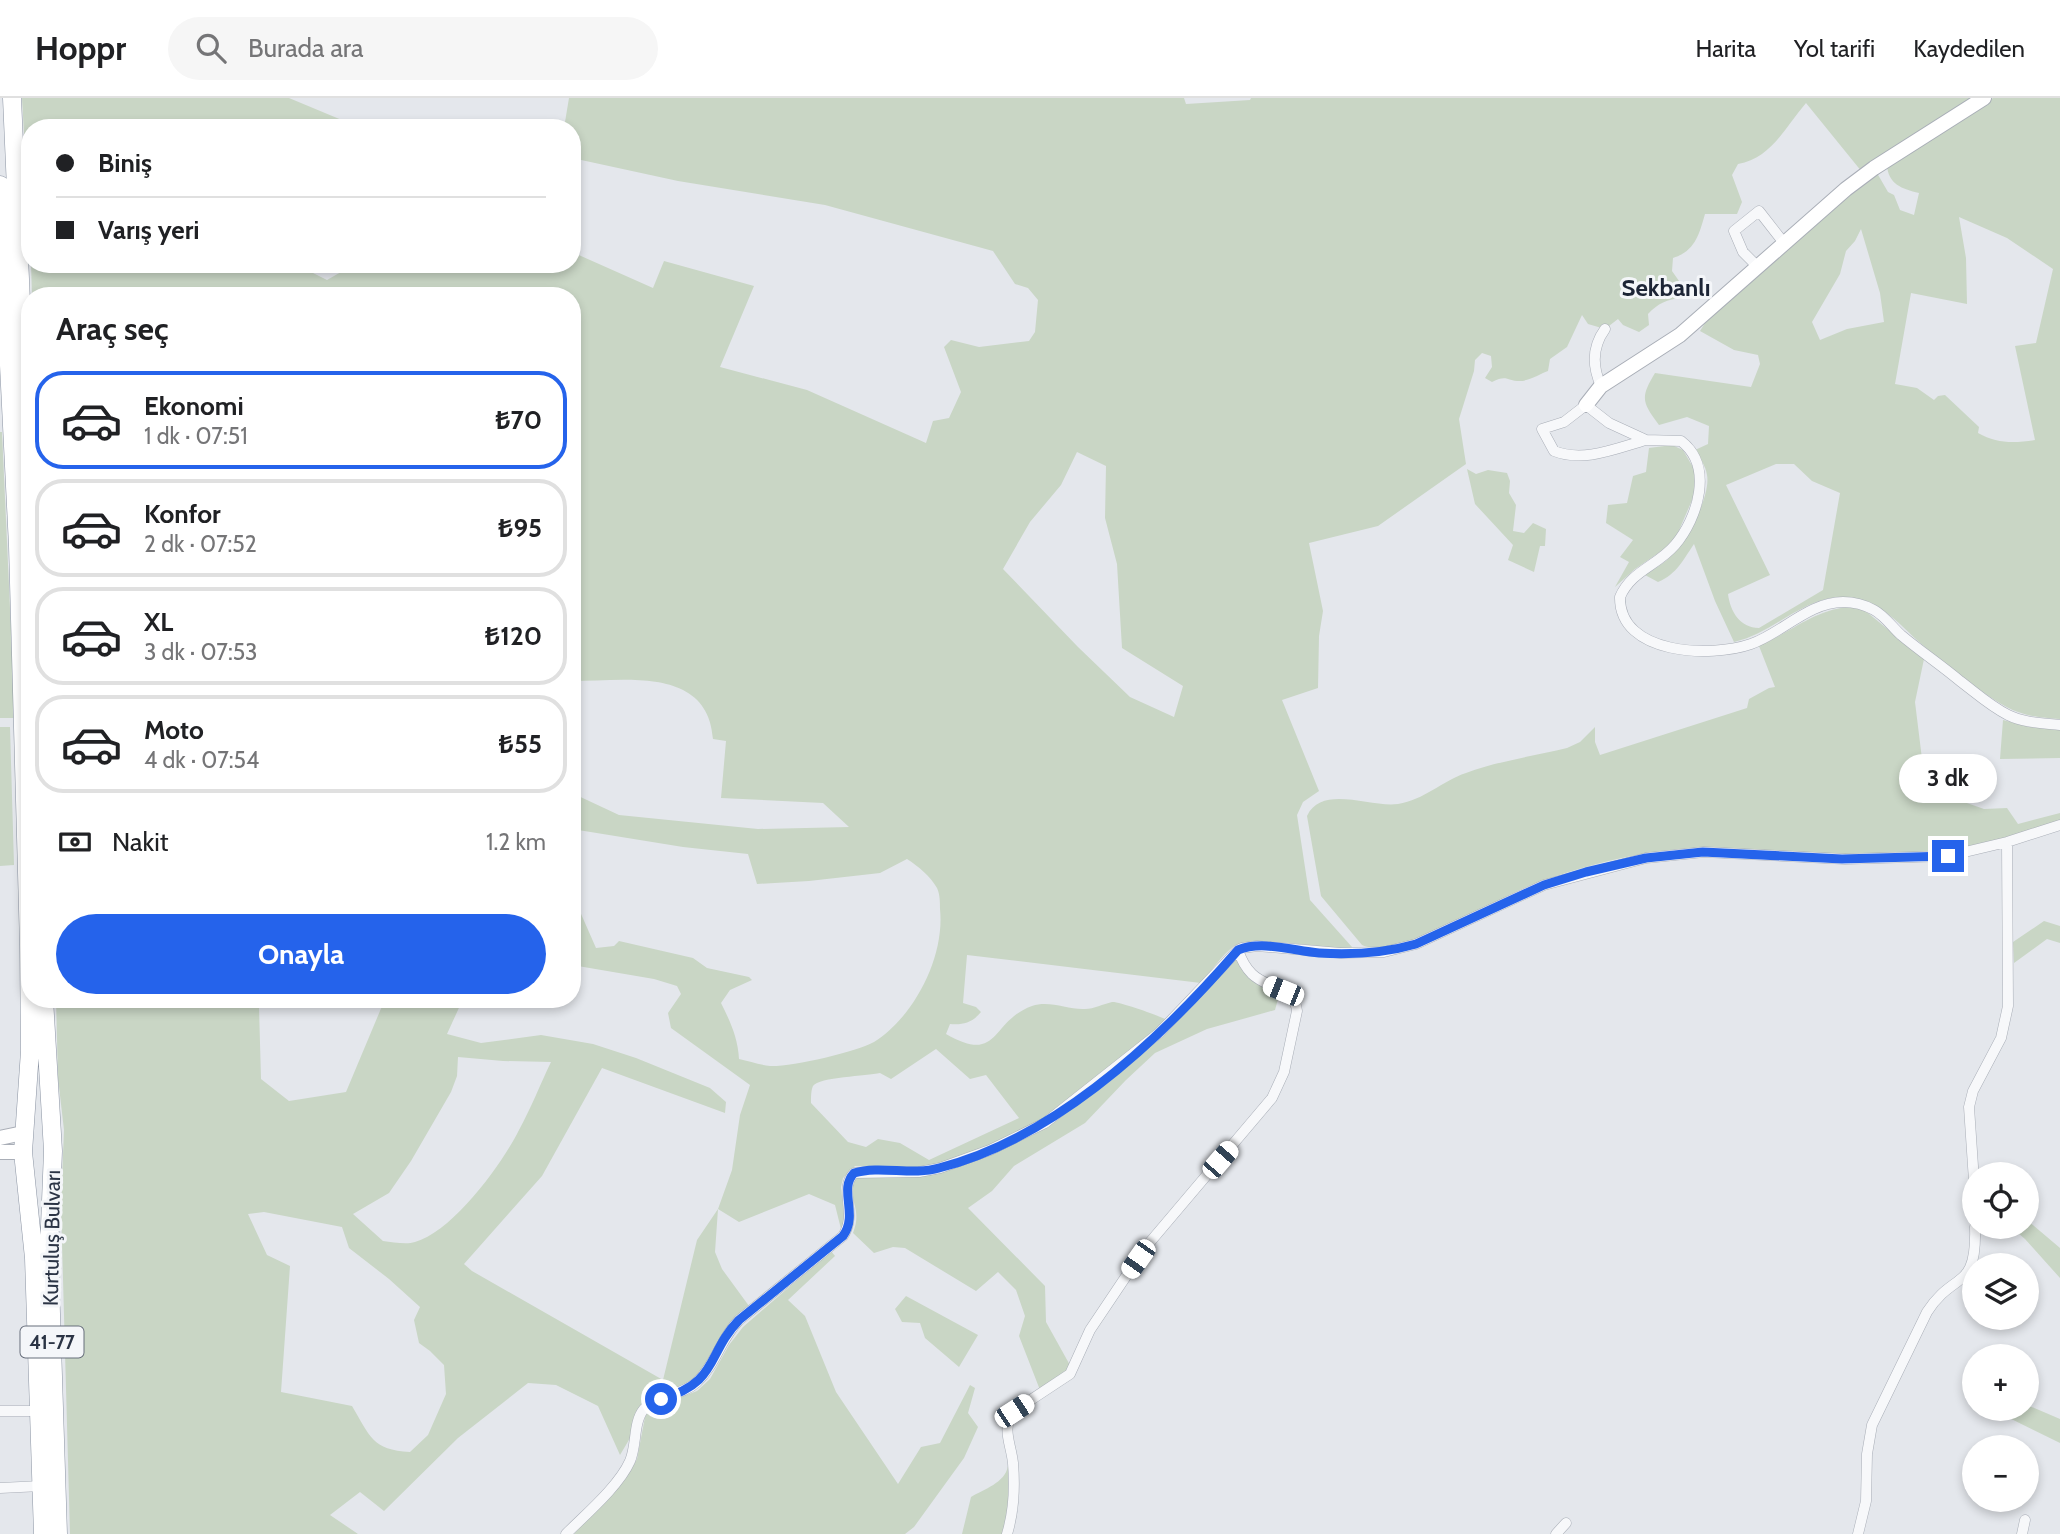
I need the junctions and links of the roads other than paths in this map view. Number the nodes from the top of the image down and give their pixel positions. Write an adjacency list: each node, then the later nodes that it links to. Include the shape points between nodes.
1 (12, 98): 6 (highway)
2 (1984, 98): 4 (street, via 1874,168)
3 (0, 185): 7 (highway)
4 (1784, 243): 5 (street); 5 (street, via 1759,211 1734,231)
5 (1757, 266): 9 (street, via 1679,335)
6 (21, 302)
7 (3, 318): 12 (highway)
8 (1605, 329): 9 (street, via 1594,360)
9 (1601, 386): 10 (street)
10 (1586, 405): 11 (street, via 1609,423); 11 (street, via 1563,422 1542,429 1554,451 1582,456)
11 (1646, 440): 13 (street, via 1685,444 1702,482 1678,542 1623,589 1621,611 1637,634 1666,647 1731,648 1761,639 1820,607 1842,602 1863,605 1878,612 1996,708 2028,722)
12 (21, 655)
13 (2060, 725)
14 (2060, 825): 15 (street)
15 (2007, 842): 16 (street, via 1948,856 1912,858 1715,852 1659,856 1544,885 1396,950 1330,953 1257,946); 25 (street, via 2008,1006 2001,1038 1969,1107)
16 (1238, 950): 35 (street, via 1159,1033 1045,1123 940,1168 850,1176 851,1217 843,1236 739,1320 695,1384 646,1406 629,1463); 36 (street, via 1251,974 1290,995 1295,1003 1282,1079 1262,1111 1145,1248 1090,1330 1070,1374 1014,1411 1006,1436 1014,1484)
17 (30, 1008): 20 (highway)
18 (45, 1008): 19 (highway)
19 (52, 1132): 20 (highway, via 39,1128); 22 (highway)
20 (23, 1133): 21 (street); 24 (highway)
21 (0, 1139)
22 (53, 1151): 24 (highway, via 35,1156); 34 (highway, Kurtuluş Bulvarı / 41-77, via 50,1264)
23 (0, 1152): 24 (street)
24 (23, 1152): 27 (highway, Kurtuluş Bulvarı / 41-77, via 34,1258)
25 (1973, 1162)
26 (1975, 1239): 38 (street, via 1969,1271 1927,1312 1872,1424 1866,1502)
27 (38, 1410): 28 (street); 29 (highway, Kurtuluş Bulvarı / 41-77)
28 (0, 1411)
29 (41, 1486): 30 (street); 33 (highway, Kurtuluş Bulvarı / 41-77)
30 (0, 1488)
31 (2025, 1520): 39 (street)
32 (1566, 1524): 37 (street)
33 (43, 1534)
34 (58, 1534)
35 (566, 1534)
36 (1007, 1534)
37 (1556, 1534)
38 (1858, 1534)
39 (2021, 1534)

